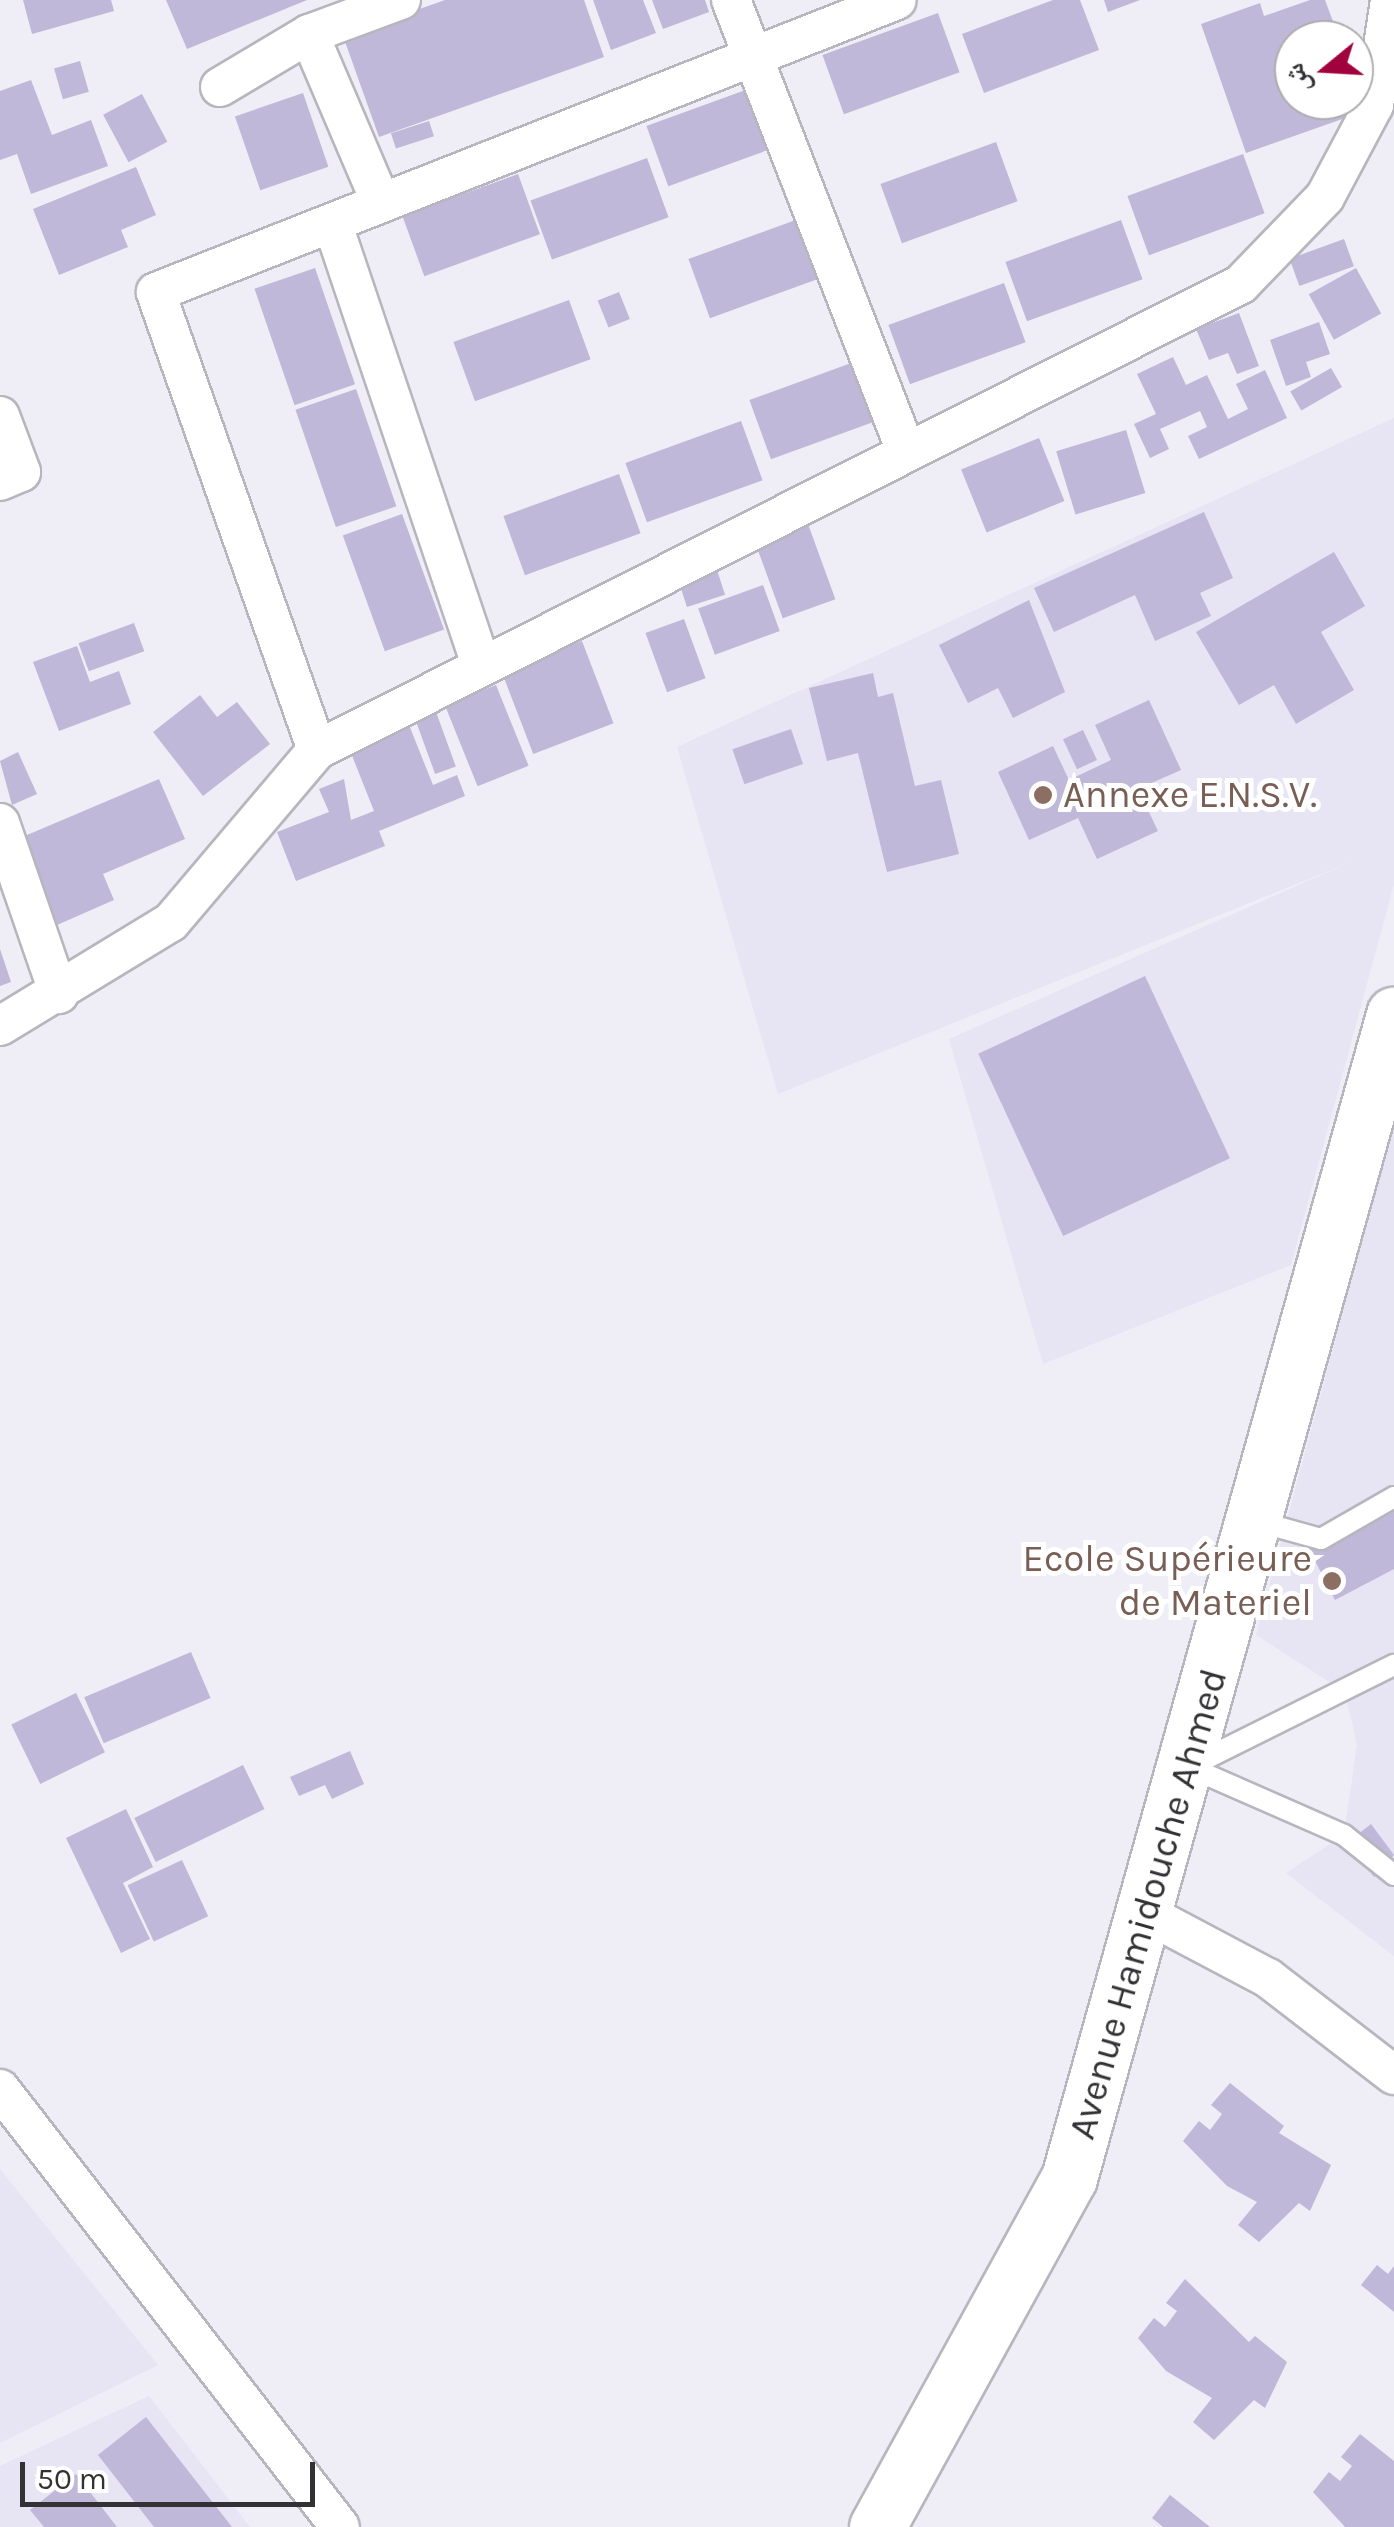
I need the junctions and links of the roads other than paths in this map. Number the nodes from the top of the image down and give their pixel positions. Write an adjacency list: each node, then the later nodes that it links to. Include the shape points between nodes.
1 (401, 0): 5 (street)
2 (731, 0): 6 (street)
3 (897, 0): 6 (street)
4 (1390, 0): 11 (street, via 1374,105 1325,197 1241,284)
5 (309, 34): 7 (street); 8 (street)
6 (755, 56): 8 (street); 11 (street)
7 (220, 87)
8 (381, 203): 9 (street)
9 (333, 225): 13 (street); 14 (street, via 156,292)
10 (0, 416): 12 (street, via 21,472)
11 (906, 451): 13 (street)
12 (0, 481)
13 (481, 666): 14 (street)
14 (317, 750): 16 (street, via 171,922)
15 (0, 823): 16 (street)
16 (59, 994): 18 (street)
17 (1394, 1015): 20 (main road, Avenue Hamidouche Ahmed)
18 (0, 1026)
19 (1394, 1497): 20 (lane, via 1321,1538)
20 (1256, 1521): 22 (main road, Avenue Hamidouche Ahmed)
21 (1394, 1665): 22 (lane)
22 (1189, 1767): 23 (lane, via 1344,1835); 24 (main road, Avenue Hamidouche Ahmed)
23 (1394, 1875)
24 (1147, 1914): 25 (street, via 1268,1978); 28 (main road, Avenue Hamidouche Ahmed, via 1070,2178)
25 (1394, 2074)
26 (0, 2090): 27 (street)
27 (340, 2527)
28 (878, 2527)

